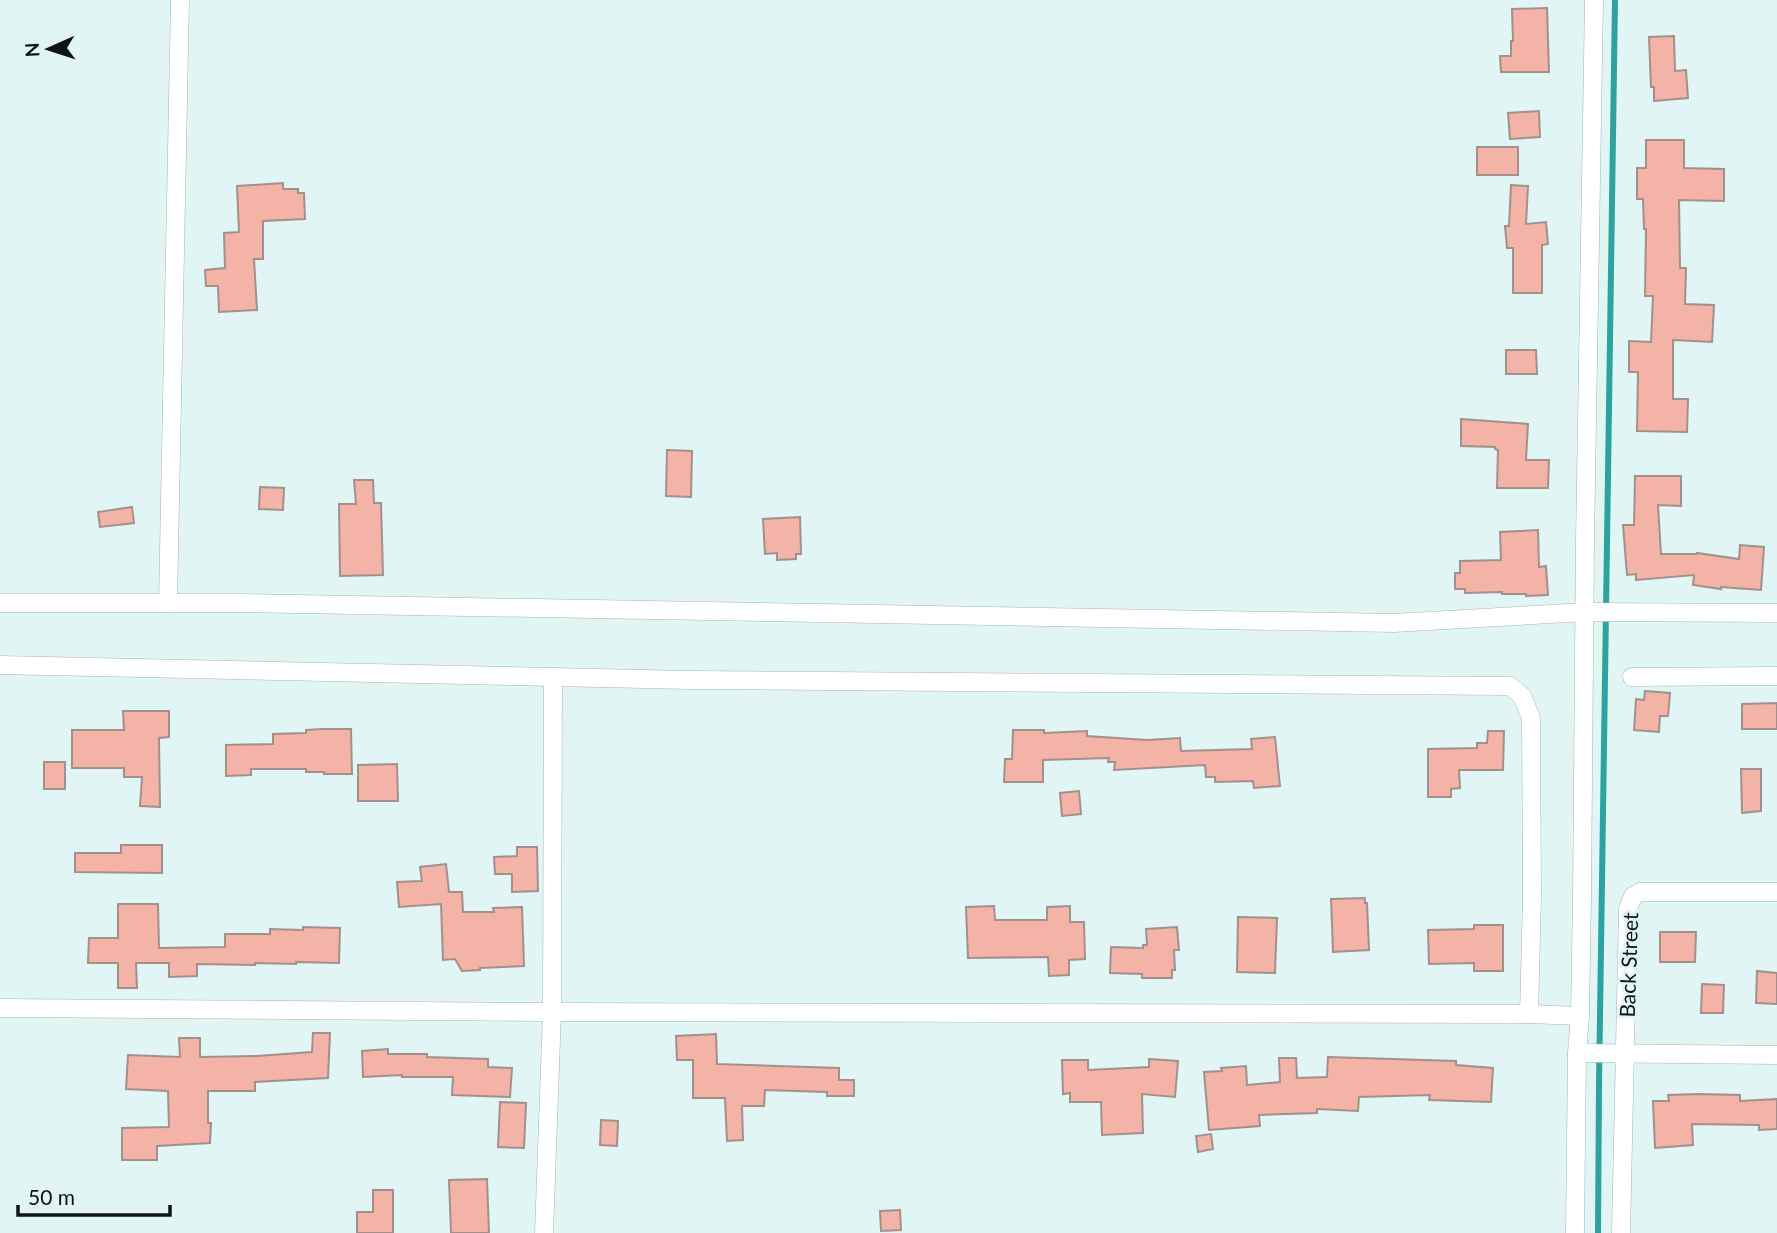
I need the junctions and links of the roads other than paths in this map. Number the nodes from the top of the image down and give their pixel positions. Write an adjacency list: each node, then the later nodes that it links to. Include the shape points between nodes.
1 (180, 0): 4 (street)
2 (1594, 0): 5 (street)
3 (0, 603): 4 (street)
4 (168, 603): 5 (street, via 1394,623)
5 (1585, 612): 6 (street); 15 (street)
6 (1777, 613)
7 (0, 665): 9 (street)
8 (1777, 676): 10 (street)
9 (552, 677): 13 (street); 14 (street, via 1510,686 1522,696 1531,718)
10 (1632, 677)
11 (1777, 892): 17 (street, Back Street, via 1640,892 1633,896 1628,909)
12 (0, 1008): 13 (street)
13 (552, 1012): 14 (street); 19 (street)
14 (1529, 1014): 15 (street)
15 (1580, 1016): 16 (street)
16 (1577, 1053): 17 (street); 20 (street)
17 (1625, 1053): 18 (street); 21 (street)
18 (1777, 1055)
19 (544, 1233)
20 (1576, 1233)
21 (1621, 1233)

